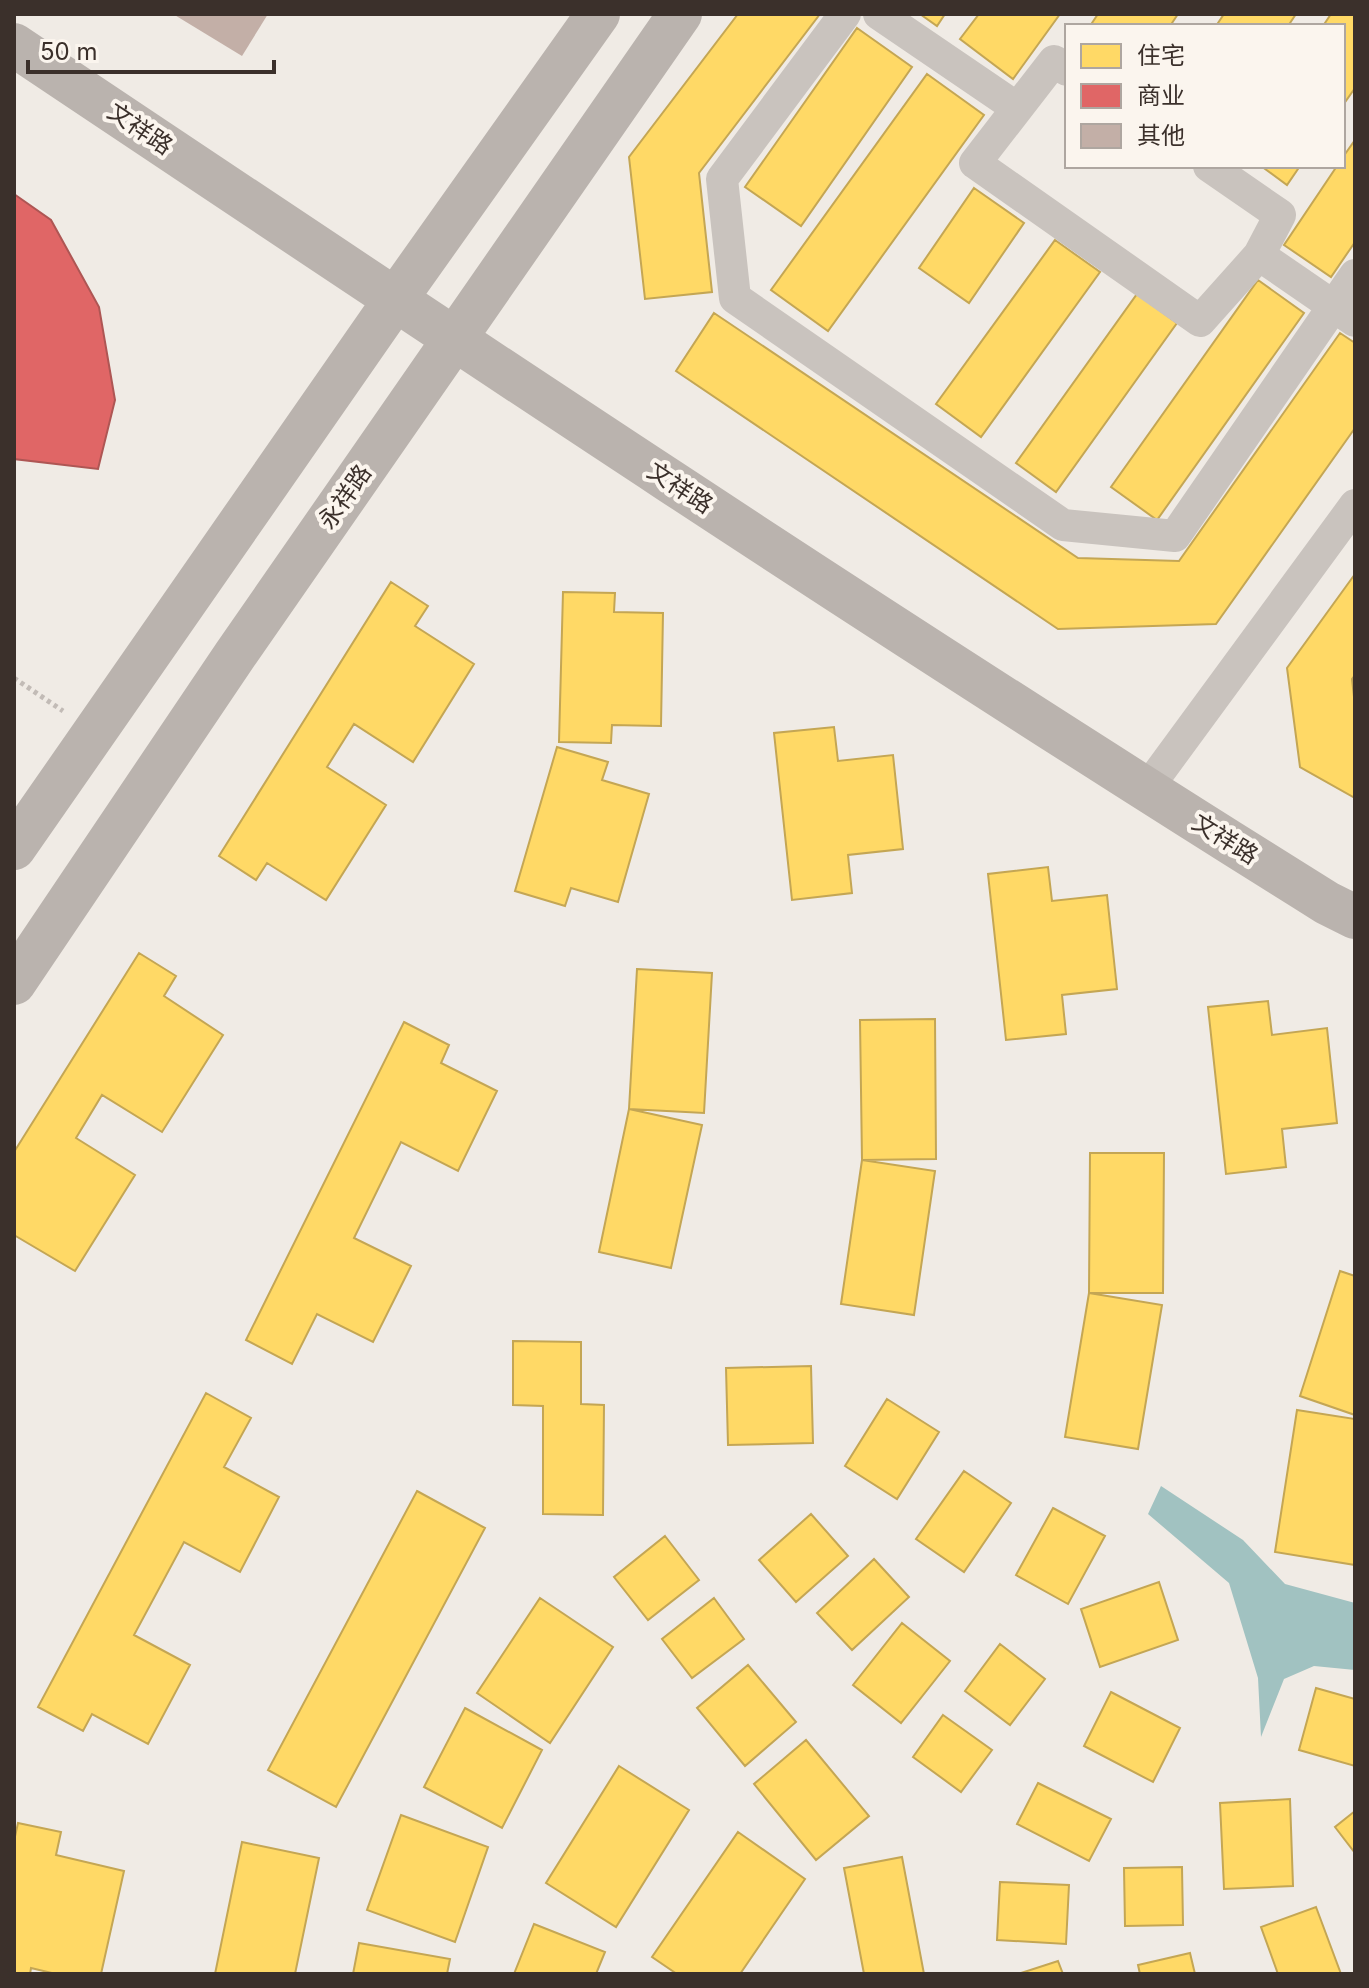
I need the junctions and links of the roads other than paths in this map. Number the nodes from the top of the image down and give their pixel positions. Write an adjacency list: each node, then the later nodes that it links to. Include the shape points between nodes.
1 (598, 14): 11 (street)
2 (680, 14): 13 (street, 永祥路)
3 (845, 14): 12 (street, via 722,179 735,298 1063,525 1175,536)
4 (879, 14): 7 (street)
5 (14, 45): 11 (street, 文祥路)
6 (1065, 69): 7 (street, via 1054,61)
7 (1017, 108): 9 (street, via 975,163 1200,321)
8 (1212, 168): 9 (street, via 1280,215)
9 (1259, 255): 12 (street)
10 (1355, 275): 12 (street)
11 (395, 300): 13 (street, 文祥路); 16 (street)
12 (1344, 313)
13 (453, 340): 15 (street, 文祥路); 18 (street, 永祥路)
14 (1355, 505): 15 (street)
15 (1146, 790): 17 (street, 文祥路)
16 (14, 848)
17 (1355, 917)
18 (14, 983)

